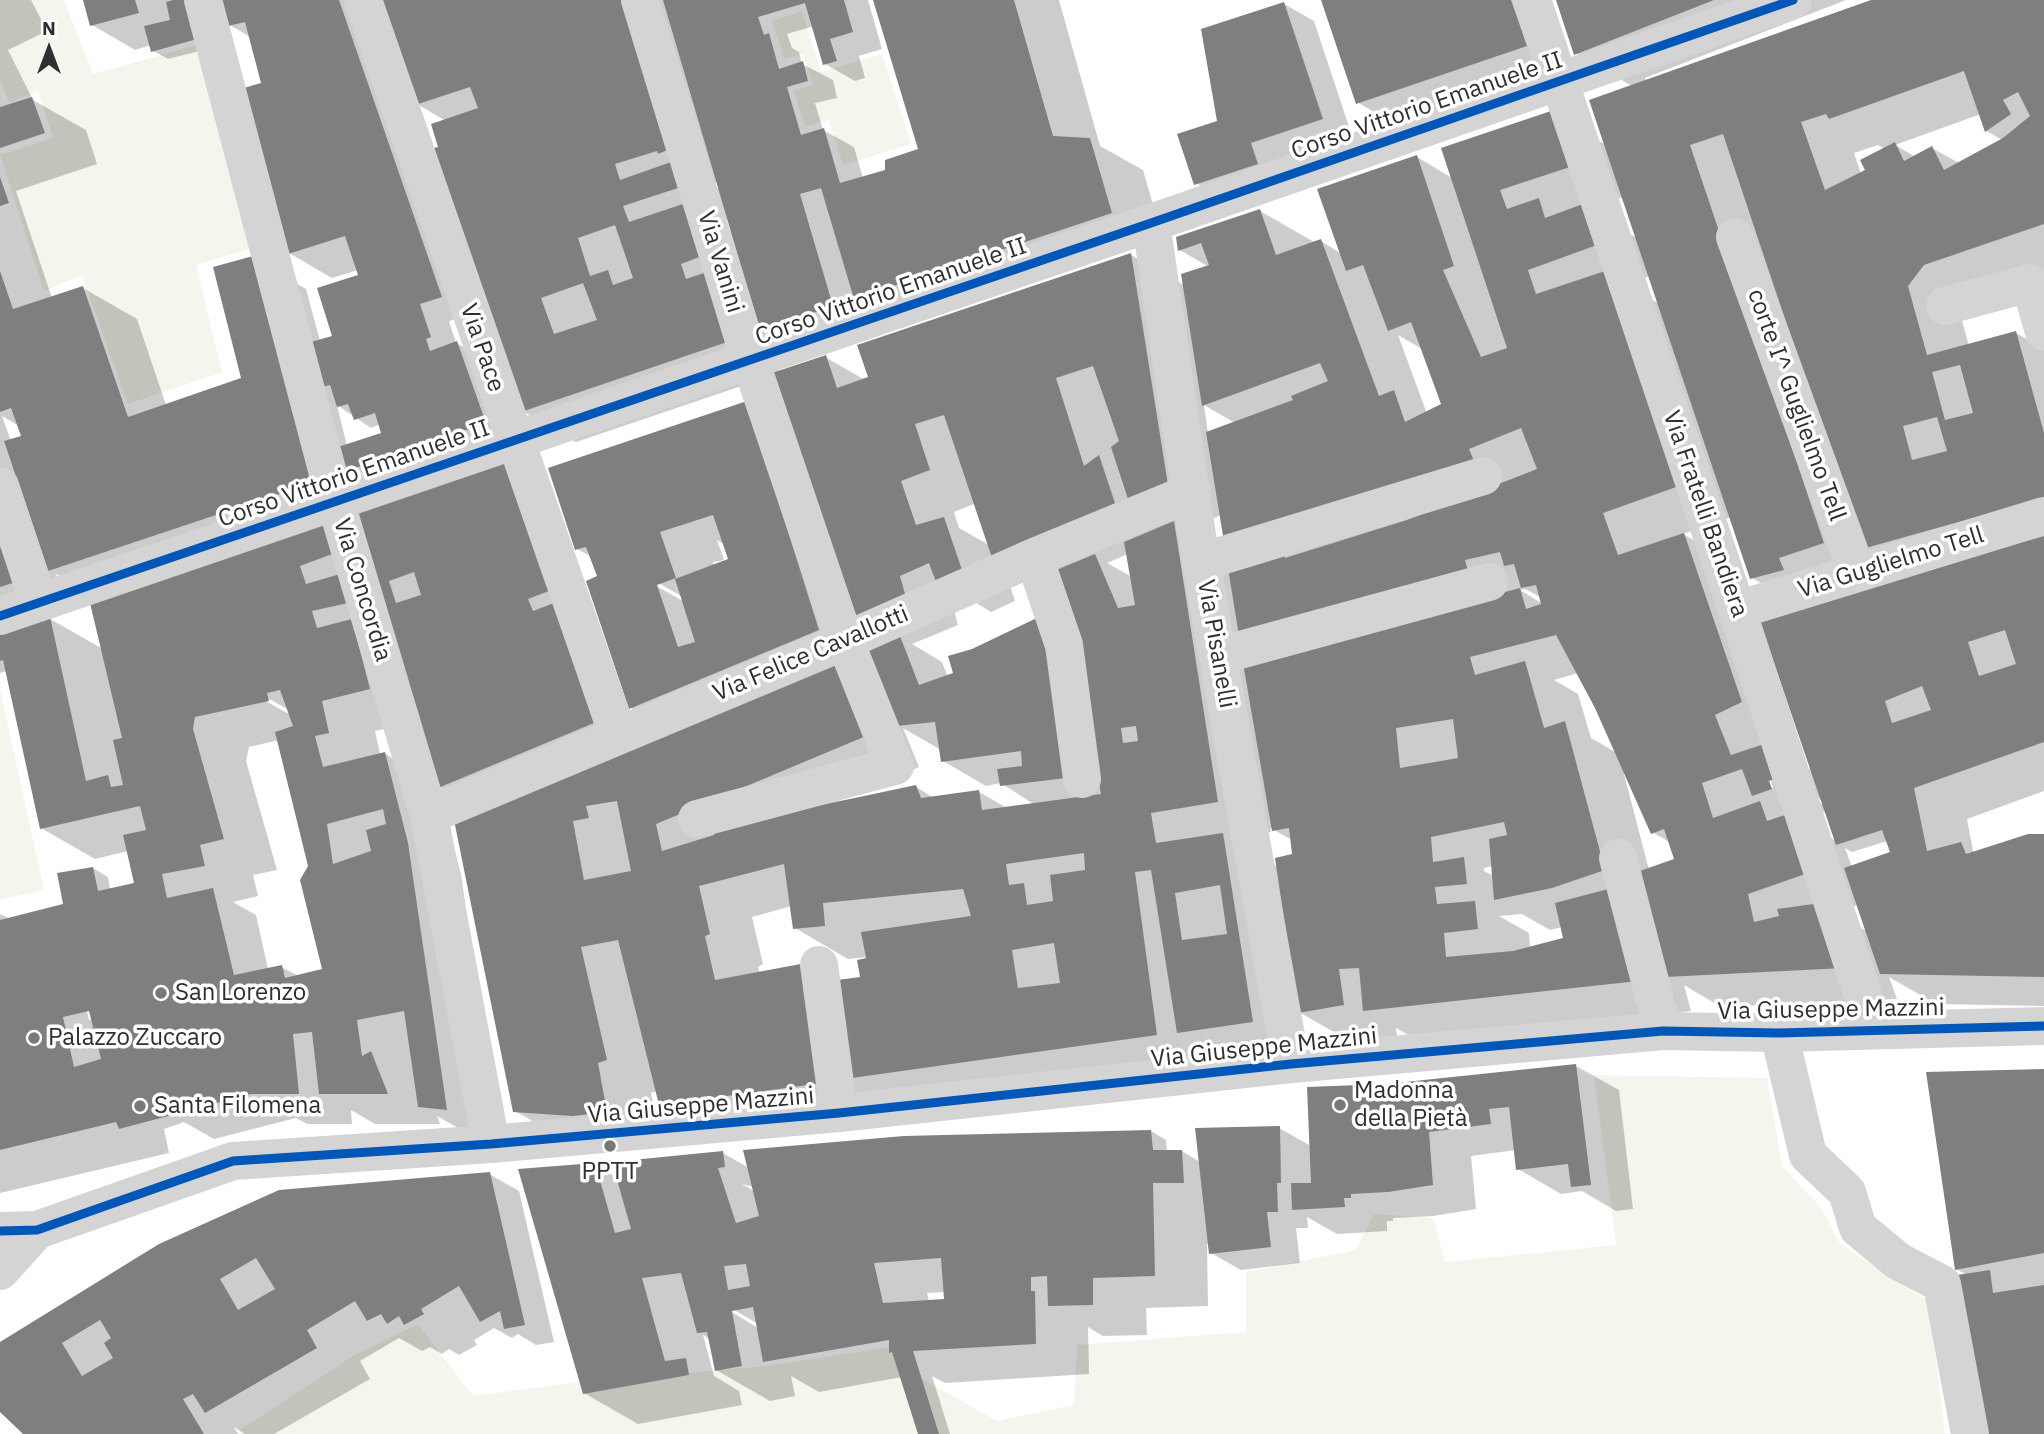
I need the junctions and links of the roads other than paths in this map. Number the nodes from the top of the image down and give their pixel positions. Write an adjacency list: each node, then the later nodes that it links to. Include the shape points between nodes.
1 (203, 0): 16 (street, Via Concordia)
2 (363, 0): 12 (street, Via Pace)
3 (640, 0): 11 (street, Via Vanini)
4 (1532, 0): 6 (street, Via Fratelli Bandiera)
5 (1793, 0): 6 (street, Corso Vittorio Emanuele II)
6 (1558, 80): 7 (street, Corso Vittorio Emanuele II); 23 (street, Via Fratelli Bandiera)
7 (1151, 223): 11 (street, Corso Vittorio Emanuele II); 15 (street, Via Pisanelli)
8 (1735, 237): 20 (street, corte I^ Guglielmo Tell)
9 (1945, 306): 10 (street, via 2030,283)
10 (2044, 332)
11 (750, 360): 12 (street, Corso Vittorio Emanuele II); 25 (street, Via Vanini)
12 (514, 440): 16 (street, Corso Vittorio Emanuele II); 27 (street, Via Pace)
13 (1483, 476): 19 (street)
14 (0, 486): 22 (street)
15 (1192, 492): 18 (street, Via Felice Cavallotti); 19 (street, Via Pisanelli)
16 (335, 500): 22 (street, Corso Vittorio Emanuele II); 29 (street, Via Concordia)
17 (2044, 516): 20 (street, Via Guglielmo Tell)
18 (1034, 557): 25 (street, Via Felice Cavallotti); 28 (street, via 1064,645)
19 (1201, 562): 26 (street, Via Pisanelli)
20 (1857, 572): 23 (street, Via Guglielmo Tell)
21 (1489, 582): 26 (street)
22 (39, 603): 24 (street, Corso Vittorio Emanuele II)
23 (1737, 610): 34 (street, Via Fratelli Bandiera)
24 (0, 616)
25 (845, 641): 27 (street, Via Felice Cavallotti); 30 (street, Via Vanini, via 895,766)
26 (1218, 656): 37 (street, Via Pisanelli)
27 (618, 734): 29 (street, Via Felice Cavallotti)
28 (1082, 779)
29 (429, 815): 39 (street, Via Concordia)
30 (696, 819)
31 (1618, 858): 35 (street)
32 (819, 965): 38 (street)
33 (2044, 1026): 34 (street, Via Giuseppe Mazzini)
34 (1874, 1029): 36 (street, Via Giuseppe Mazzini)
35 (1663, 1031): 36 (street, Via Giuseppe Mazzini); 37 (street, Via Giuseppe Mazzini)
36 (1779, 1032): 43 (street, via 1808,1155 1847,1192 1858,1228 1898,1261 1942,1284)
37 (1291, 1064): 38 (street, Via Giuseppe Mazzini)
38 (839, 1113): 39 (street, Via Giuseppe Mazzini)
39 (491, 1144): 40 (street, Via Giuseppe Mazzini, via 233,1161)
40 (37, 1230): 41 (street); 42 (street)
41 (0, 1231)
42 (0, 1271)
43 (1970, 1434)

